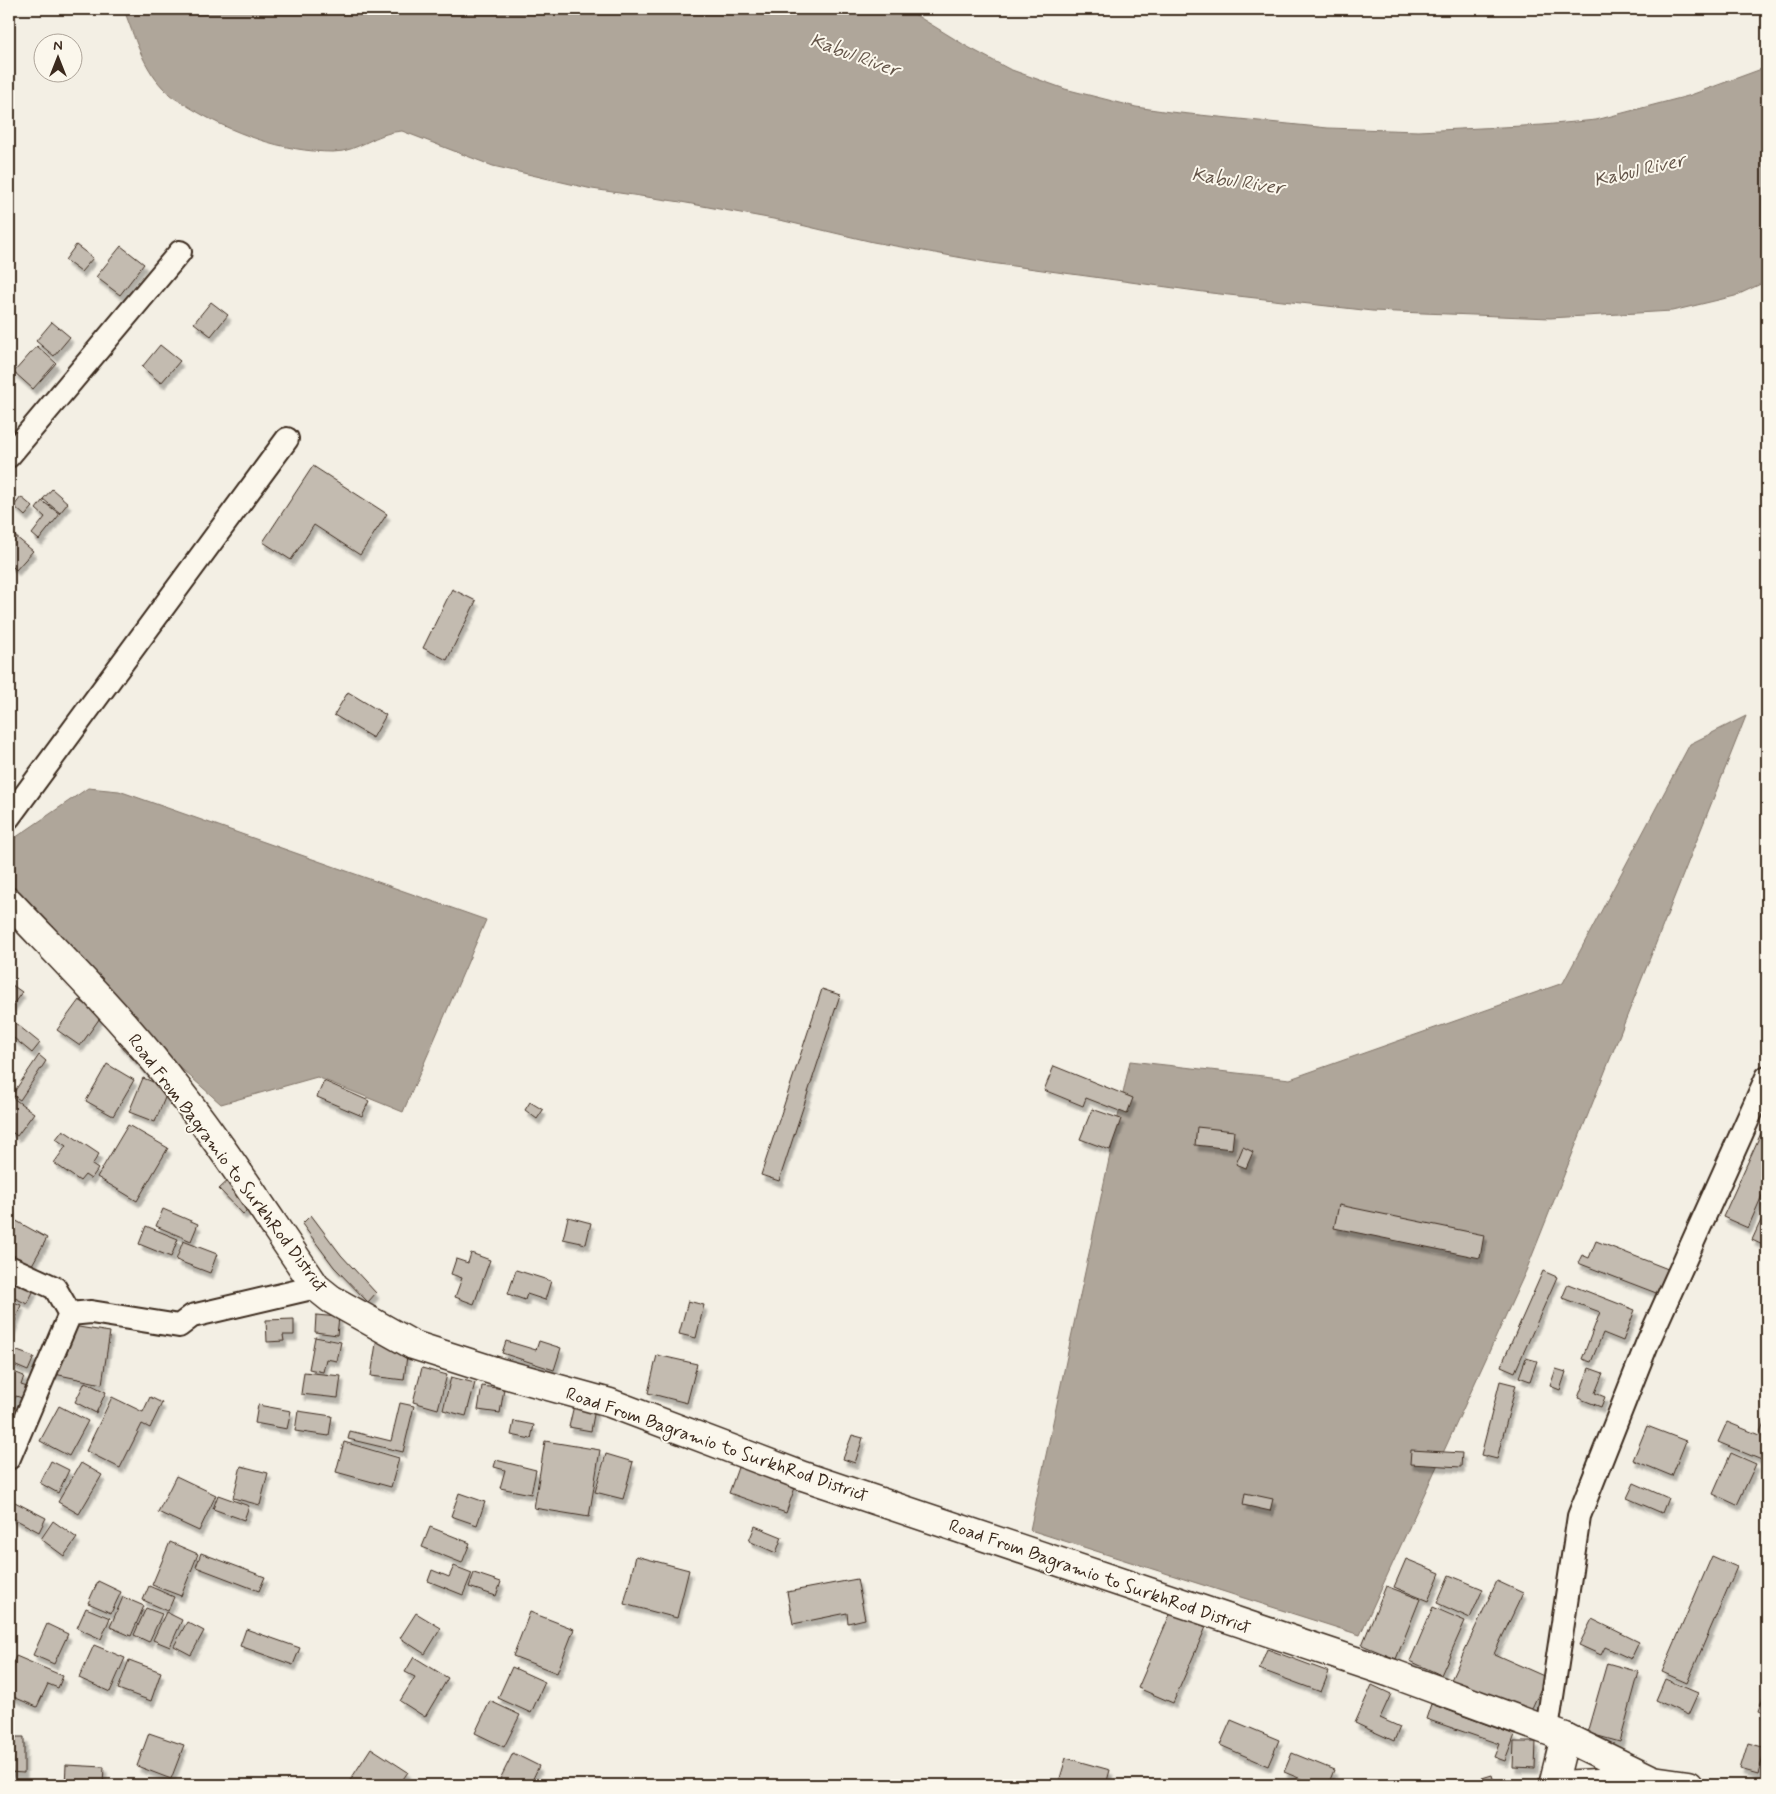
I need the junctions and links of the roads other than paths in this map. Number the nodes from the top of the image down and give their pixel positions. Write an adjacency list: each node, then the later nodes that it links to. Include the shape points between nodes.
1 (180, 252): 3 (street)
2 (287, 439): 4 (street)
3 (9, 456)
4 (9, 816)
5 (9, 902): 8 (main road, Road From Bagramio to SurkhRod District, via 162,1069)
6 (1767, 1077): 11 (street, via 1648,1344 1579,1516)
7 (9, 1268): 9 (street, via 55,1288)
8 (316, 1287): 9 (street, via 192,1316 179,1326 91,1312); 11 (main road, Road From Bagramio to SurkhRod District, via 331,1300 413,1345 501,1374 610,1403 803,1476 1391,1673)
9 (70, 1314): 10 (street)
10 (9, 1458)
11 (1556, 1733): 12 (main road, Road From Bagramio to SurkhRod District); 13 (main road)
12 (1653, 1780): 14 (main road); 15 (main road)
13 (1553, 1785)
14 (1560, 1785)
15 (1688, 1785)

